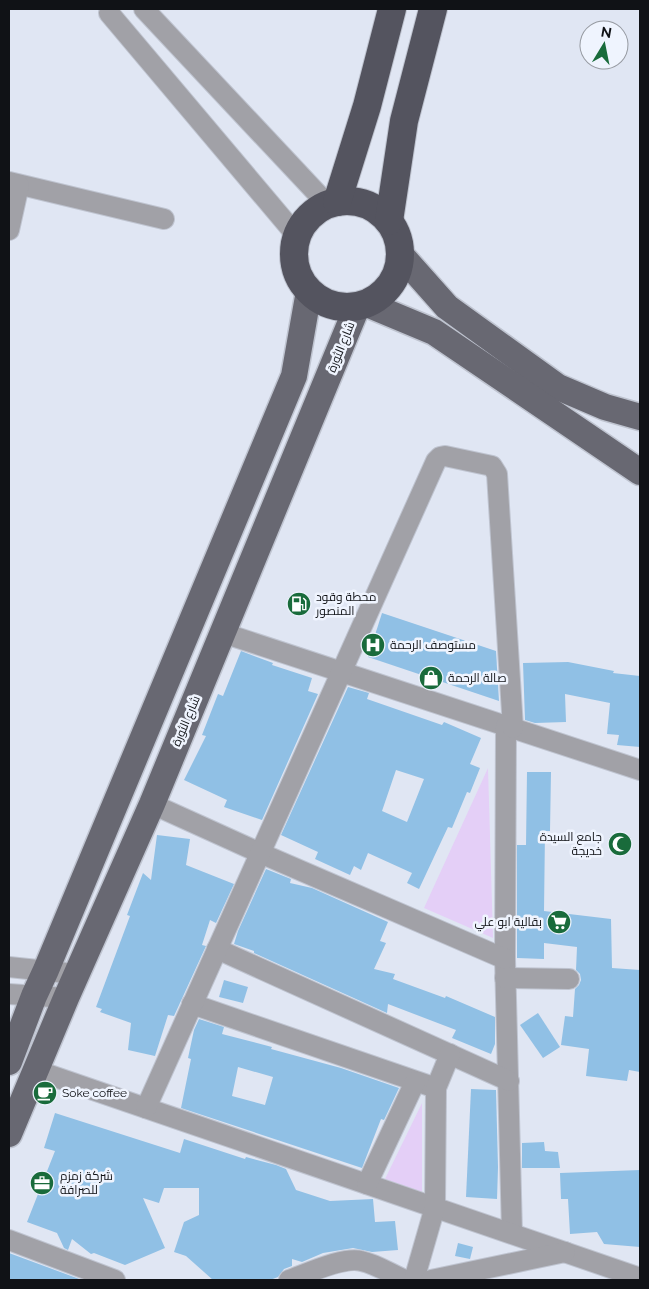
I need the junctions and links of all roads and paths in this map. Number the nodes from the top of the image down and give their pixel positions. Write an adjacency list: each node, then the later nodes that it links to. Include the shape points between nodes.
1 (144, 9): 6 (street)
2 (392, 9): 6 (highway, via 367,106)
3 (434, 9): 8 (highway, via 404,121)
4 (110, 13): 10 (street)
5 (14, 183): 7 (street); 9 (street)
6 (332, 203): 8 (highway, via 361,203 376,210); 10 (highway, via 315,212)
7 (164, 219)
8 (389, 222): 11 (highway, via 397,236)
9 (9, 230)
10 (297, 236): 12 (highway, via 295,266)
11 (400, 254): 13 (highway, via 398,270 391,284 380,296); 14 (main road, via 447,308 558,387 604,407)
12 (309, 292): 13 (highway, via 323,302 340,307); 25 (main road, via 294,376)
13 (362, 305): 15 (main road, via 434,332); 16 (main road, شارع الثورة)
14 (640, 417)
15 (640, 472)
16 (223, 633): 17 (street); 20 (main road, شارع الثورة)
17 (341, 672): 18 (street); 18 (street, via 436,461 444,456 492,466 497,474); 21 (street)
18 (510, 727): 19 (street); 24 (street)
19 (640, 770)
20 (152, 804): 21 (street); 26 (main road, شارع الثورة)
21 (260, 853): 22 (street); 24 (street)
22 (217, 949): 30 (street); 31 (street)
23 (9, 967): 25 (street)
24 (505, 969): 27 (street); 34 (street)
25 (46, 970): 26 (street); 28 (main road)
26 (76, 974): 29 (main road, شارع الثورة)
27 (569, 979)
28 (21, 995): 29 (street); 32 (main road)
29 (66, 998): 33 (main road, شارع الثورة)
30 (192, 1004): 35 (street); 37 (street)
31 (450, 1054): 34 (street); 36 (street)
32 (9, 1062)
33 (35, 1070): 37 (street); 38 (main road, شارع الثورة)
34 (509, 1081): 41 (street)
35 (415, 1082): 36 (street); 39 (street)
36 (436, 1088): 40 (street)
37 (146, 1108): 39 (street)
38 (9, 1134)
39 (367, 1184): 40 (street)
40 (434, 1207): 41 (street); 48 (street)
41 (512, 1233): 43 (street)
42 (9, 1240): 45 (street)
43 (565, 1252): 44 (street); 49 (street)
44 (640, 1278)
45 (115, 1280)
46 (289, 1280): 47 (street, via 332,1264 357,1260)
47 (405, 1280)
48 (414, 1280)
49 (431, 1280)

